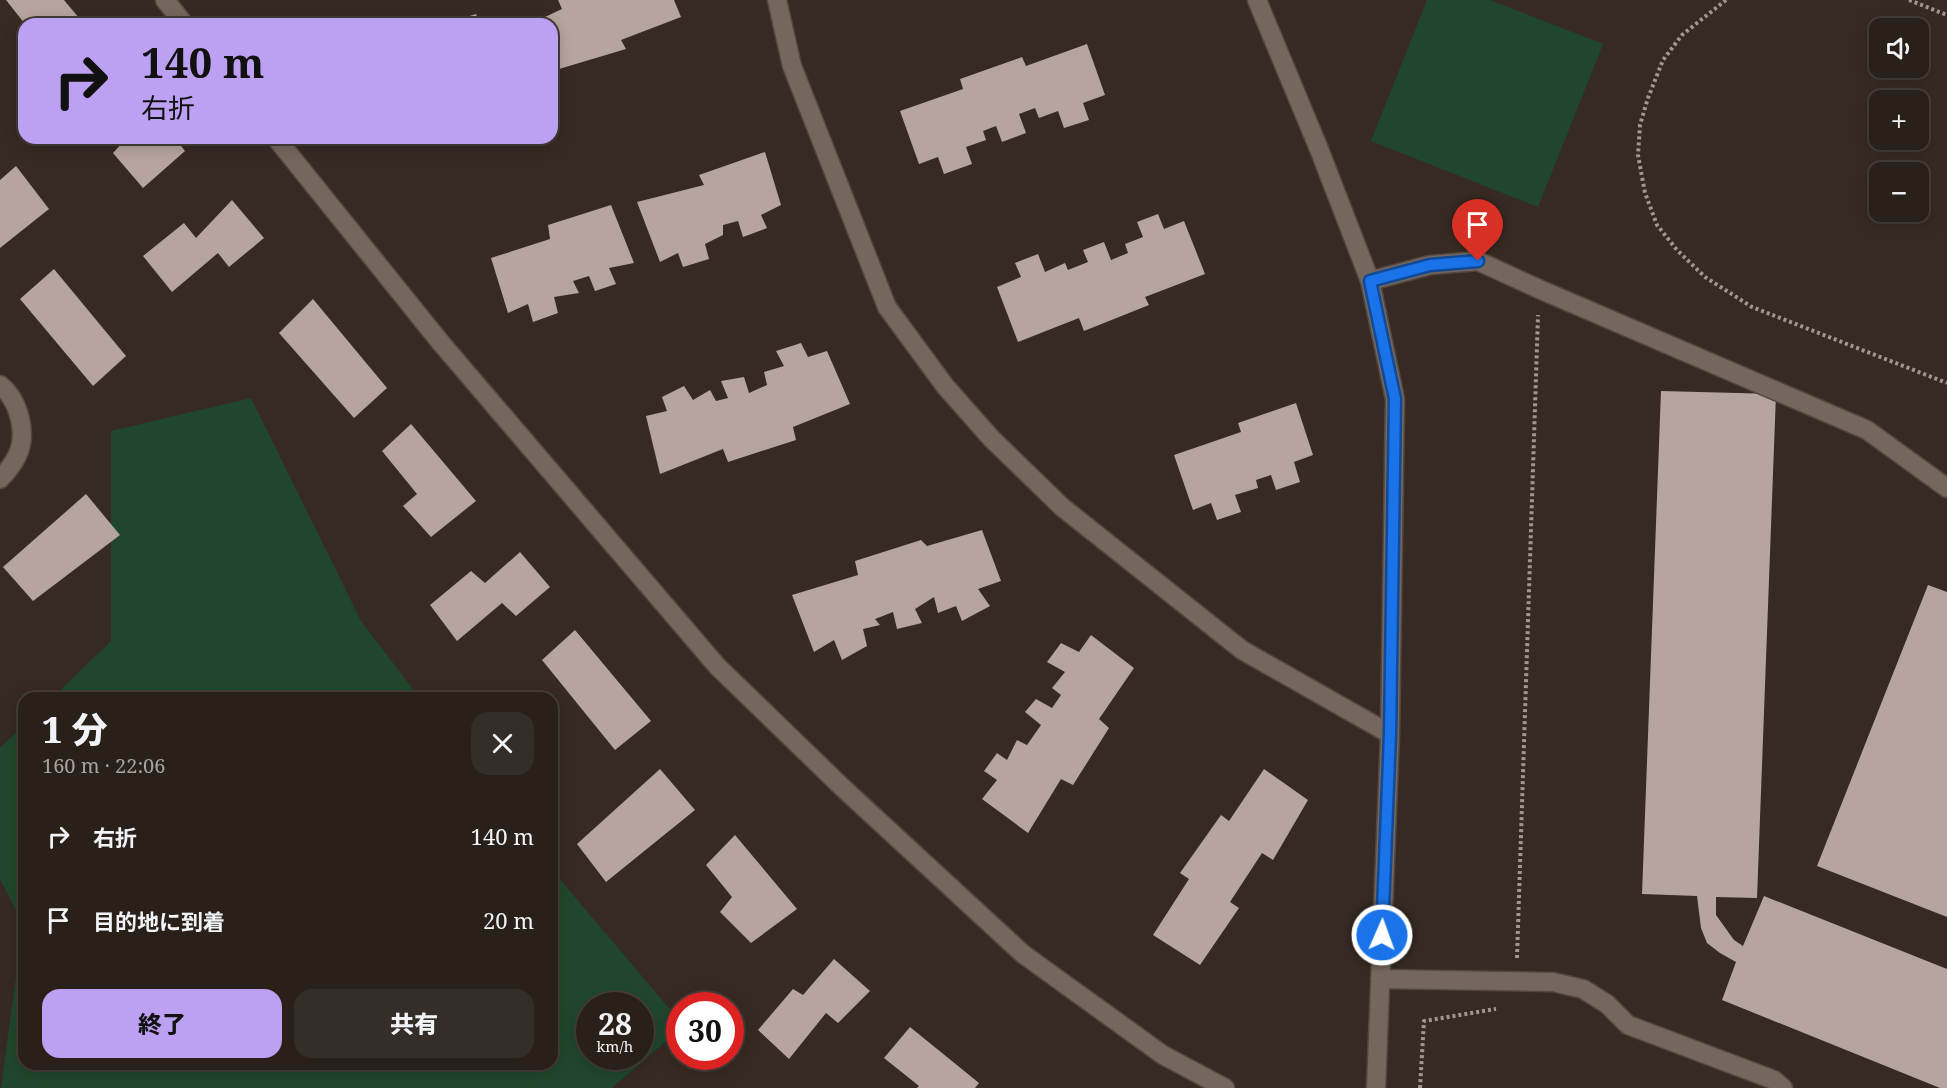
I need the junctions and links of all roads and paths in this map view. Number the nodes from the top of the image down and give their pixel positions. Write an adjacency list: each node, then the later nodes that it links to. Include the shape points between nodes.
1 (165, 0): 7 (street)
2 (777, 0): 15 (street, via 792,66 887,307 945,386 991,438 1062,507 1242,650)
3 (1257, 0): 9 (street)
4 (1726, 0): 11 (path, via 1682,35 1663,60 1648,98 1640,125 1638,155 1645,193 1657,225 1705,277 1752,307)
5 (1909, 0): 6 (path)
6 (1947, 15)
7 (179, 18)
8 (281, 144): 19 (street, via 441,343 717,666 1023,954 1163,1055)
9 (1370, 281): 10 (street, via 1430,265 1478,261); 15 (street, via 1395,399)
10 (1539, 289): 14 (street, via 1867,430); 16 (path)
11 (1947, 383)
12 (0, 385): 13 (street, via 19,412 22,432 18,455)
13 (0, 479)
14 (1947, 488)
15 (1390, 734): 17 (street)
16 (1516, 970)
17 (1380, 979): 20 (street); 22 (street, via 1553,982 1583,989 1607,1004 1628,1025 1774,1080)
18 (1504, 1008): 21 (path, via 1424,1021)
19 (1225, 1088)
20 (1376, 1088)
21 (1420, 1088)
22 (1784, 1088)

